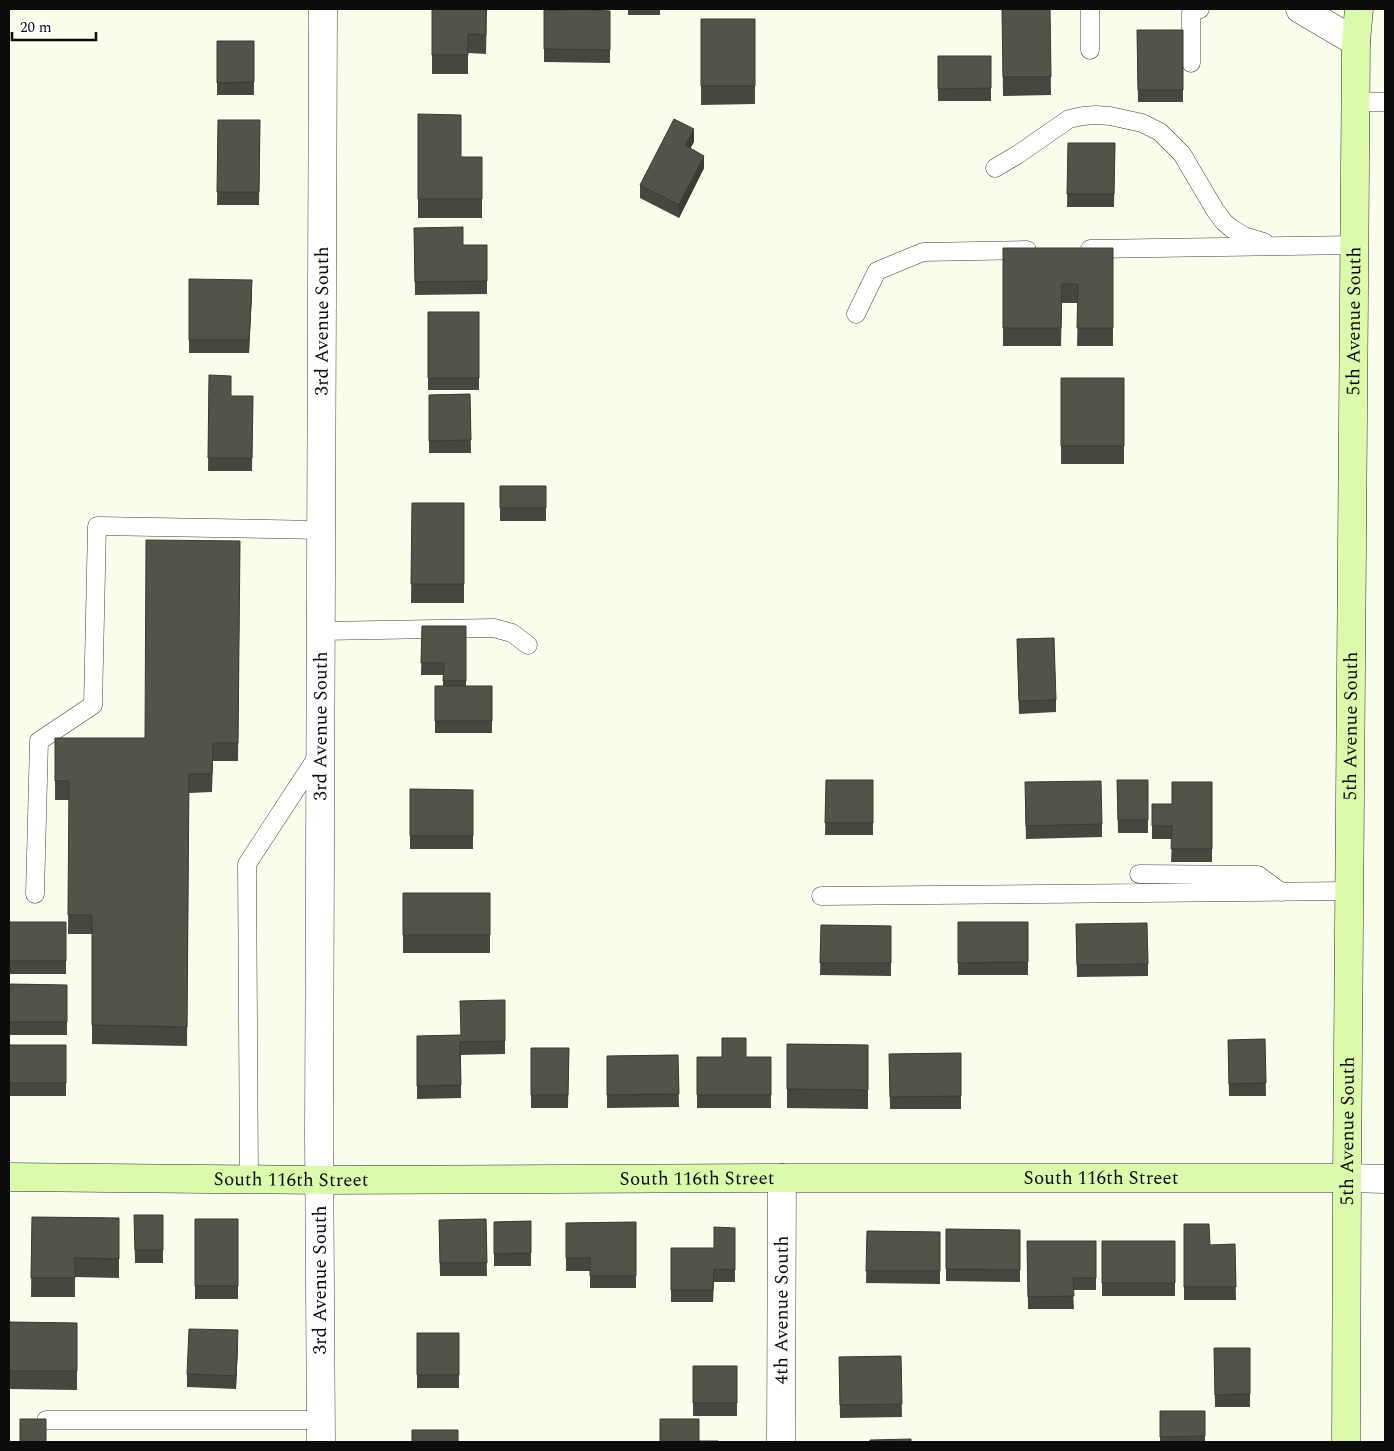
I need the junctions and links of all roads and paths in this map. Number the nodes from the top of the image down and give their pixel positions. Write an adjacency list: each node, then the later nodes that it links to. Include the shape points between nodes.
1 (323, 9): 17 (street, 3rd Avenue South)
2 (1090, 9): 7 (lane)
3 (1200, 9): 8 (lane, via 1191,13)
4 (1300, 9): 6 (street)
5 (1359, 9): 6 (street, 5th Avenue South)
6 (1356, 42): 9 (street, 5th Avenue South)
7 (1090, 50)
8 (1191, 63)
9 (1356, 102): 10 (lane); 12 (street, 5th Avenue South)
10 (1385, 102)
11 (995, 168): 13 (lane, via 1070,119 1096,115 1142,122 1160,132 1182,154 1215,210 1231,228 1244,236)
12 (1355, 245): 13 (lane); 22 (street, 5th Avenue South)
13 (1279, 246): 15 (lane)
14 (1042, 250): 16 (lane, via 923,252 877,272)
15 (1071, 250)
16 (856, 314)
17 (321, 530): 18 (street, 3rd Avenue South); 24 (lane, via 97,526 93,705 40,741)
18 (321, 631): 19 (lane, via 494,628 512,633); 20 (street, 3rd Avenue South)
19 (528, 645)
20 (321, 752): 29 (lane, via 247,864); 31 (street, 3rd Avenue South)
21 (1139, 874): 23 (lane, via 1258,875)
22 (1349, 891): 23 (lane); 28 (street, 5th Avenue South)
23 (1281, 892): 25 (lane)
24 (35, 894)
25 (821, 896)
26 (9, 1178): 29 (street, South 116th Street)
27 (782, 1178): 28 (street, South 116th Street); 31 (street, South 116th Street); 34 (street, 4th Avenue South)
28 (1347, 1178): 30 (street, South 116th Street); 35 (street, 5th Avenue South)
29 (249, 1179): 31 (street, South 116th Street)
30 (1385, 1179)
31 (319, 1180): 33 (street, 3rd Avenue South)
32 (46, 1420): 33 (lane)
33 (320, 1431)
34 (781, 1442)
35 (1346, 1442)

